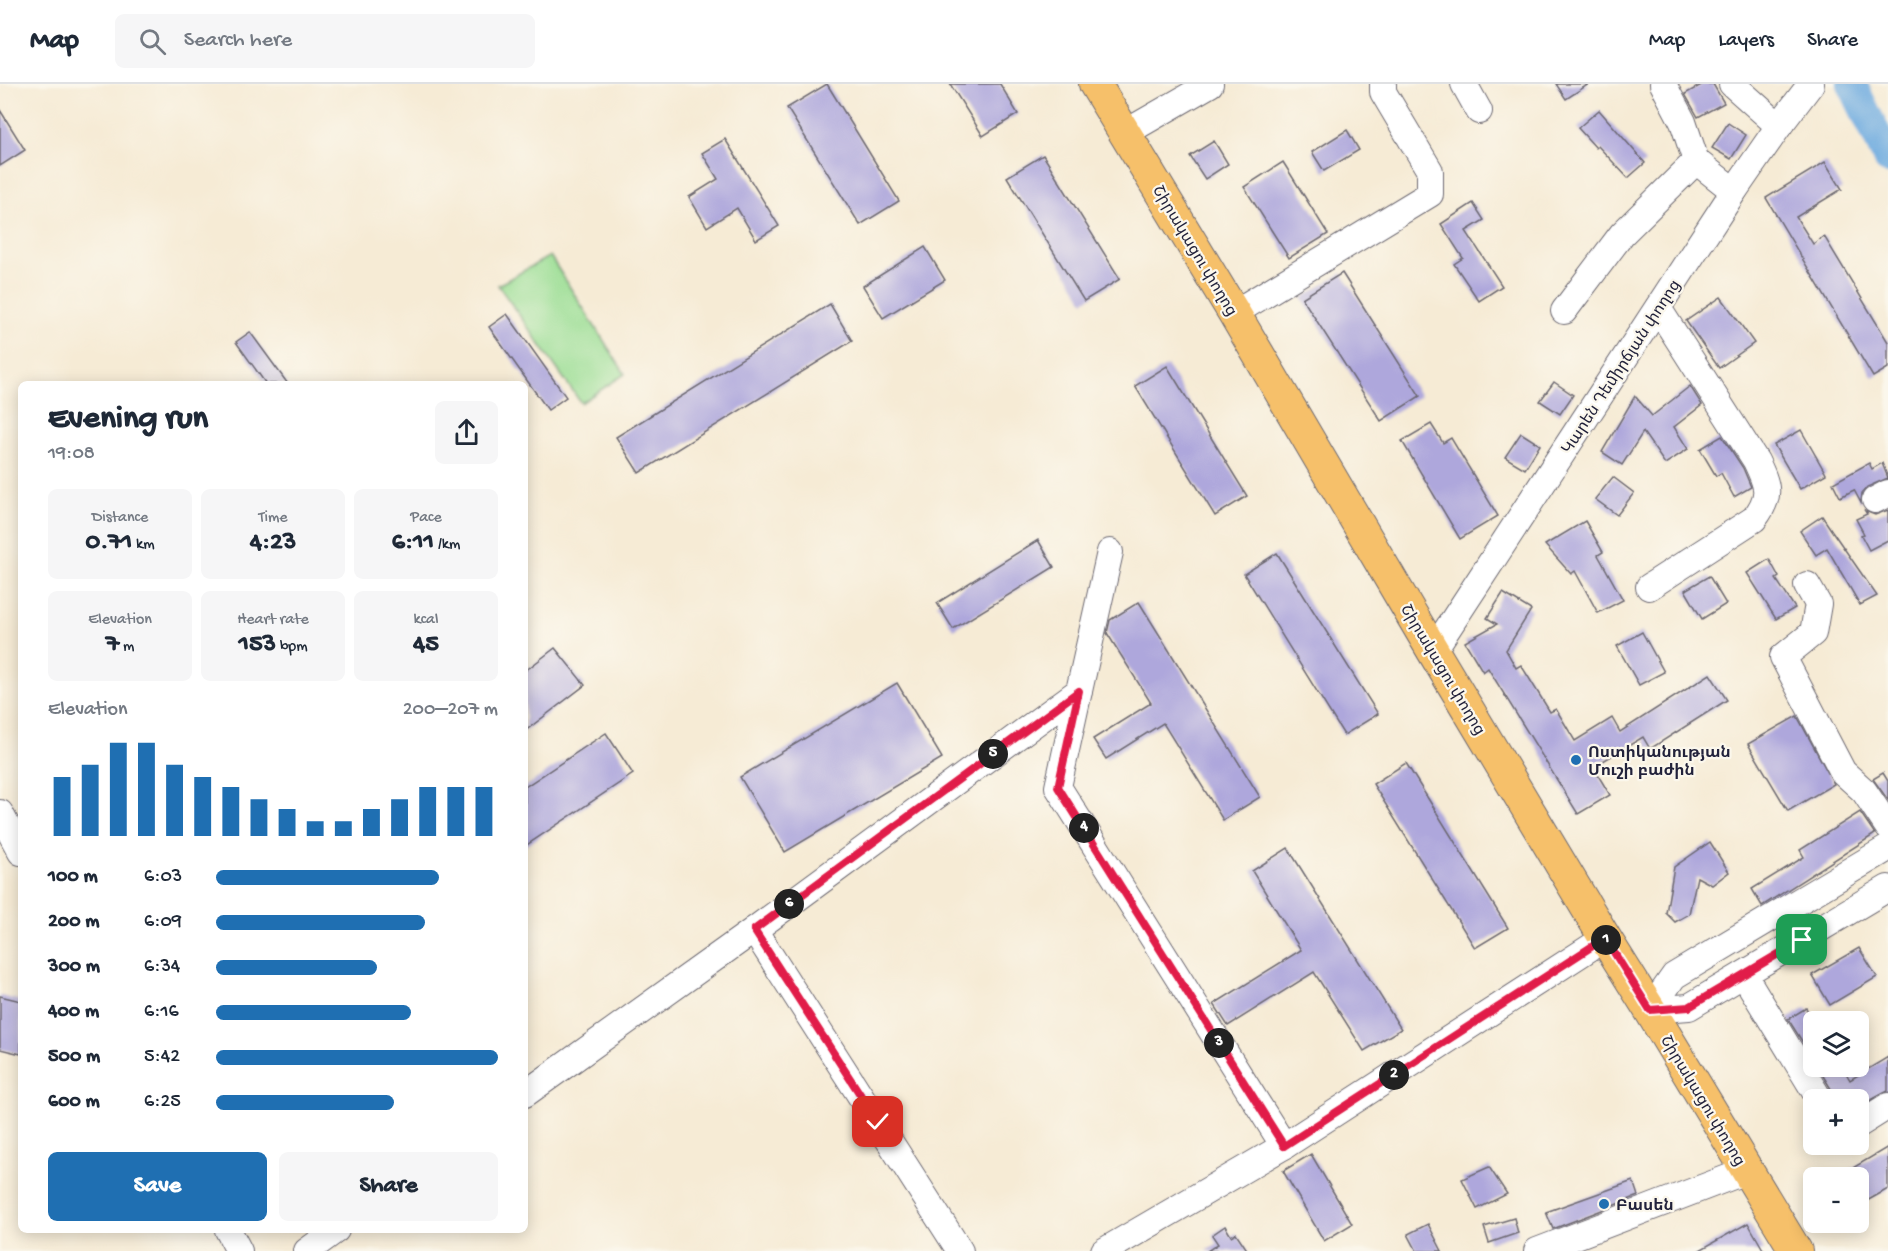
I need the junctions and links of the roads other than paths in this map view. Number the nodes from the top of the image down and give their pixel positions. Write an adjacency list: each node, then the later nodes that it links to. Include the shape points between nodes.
1 (1095, 84): 10 (main road, Շիրակացու փողոց)
2 (1210, 84): 10 (street)
3 (1383, 84): 15 (street, via 1383,92 1430,171 1430,194)
4 (1464, 84): 8 (street)
5 (1663, 84): 11 (street, via 1683,122)
6 (1732, 84): 9 (street)
7 (1811, 84): 9 (street, Կարեն Դեմիրճյան փողոց)
8 (1479, 111)
9 (1779, 126): 12 (street, Կարեն Դեմիրճյան փողոց)
10 (1125, 133): 15 (main road, Շիրակացու փողոց)
11 (1696, 161): 12 (street); 14 (street, via 1622,234)
12 (1734, 191): 13 (street, Կարեն Դեմիրճյան փողոց)
13 (1658, 308): 18 (street, via 1756,461 1768,494 1754,519); 19 (street, Կարեն Դեմիրճյան փողոց)
14 (1564, 311)
15 (1234, 313): 19 (main road, Շիրակացու փողոց)
16 (1110, 552): 20 (street)
17 (1807, 585): 22 (street, via 1818,604 1813,633 1783,657 1843,772 1864,791)
18 (1649, 587)
19 (1433, 651): 29 (main road, Շիրակացու փողոց)
20 (1079, 691): 28 (street); 36 (street, via 1058,787)
21 (0, 813): 23 (street)
22 (1888, 827)
23 (18, 846)
24 (1888, 848): 25 (street)
25 (1843, 876): 27 (street); 31 (street, via 1674,976)
26 (1887, 892): 27 (street)
27 (1860, 906): 30 (street)
28 (754, 930): 33 (street); 42 (street)
29 (1605, 938): 31 (main road, Շիրակացու փողոց); 36 (street)
30 (1744, 975): 31 (street, via 1689,1007); 32 (street)
31 (1650, 1010): 37 (main road, Շիրակացու փողոց)
32 (1813, 1089)
33 (528, 1092)
34 (1888, 1106): 35 (street)
35 (1869, 1118)
36 (1284, 1146): 43 (street)
37 (1746, 1171): 44 (street); 45 (main road, Շիրակացու փողոց)
38 (230, 1233): 40 (street)
39 (332, 1233): 41 (street)
40 (239, 1251)
41 (307, 1251)
42 (960, 1251)
43 (1104, 1251)
44 (1537, 1251)
45 (1796, 1251)

